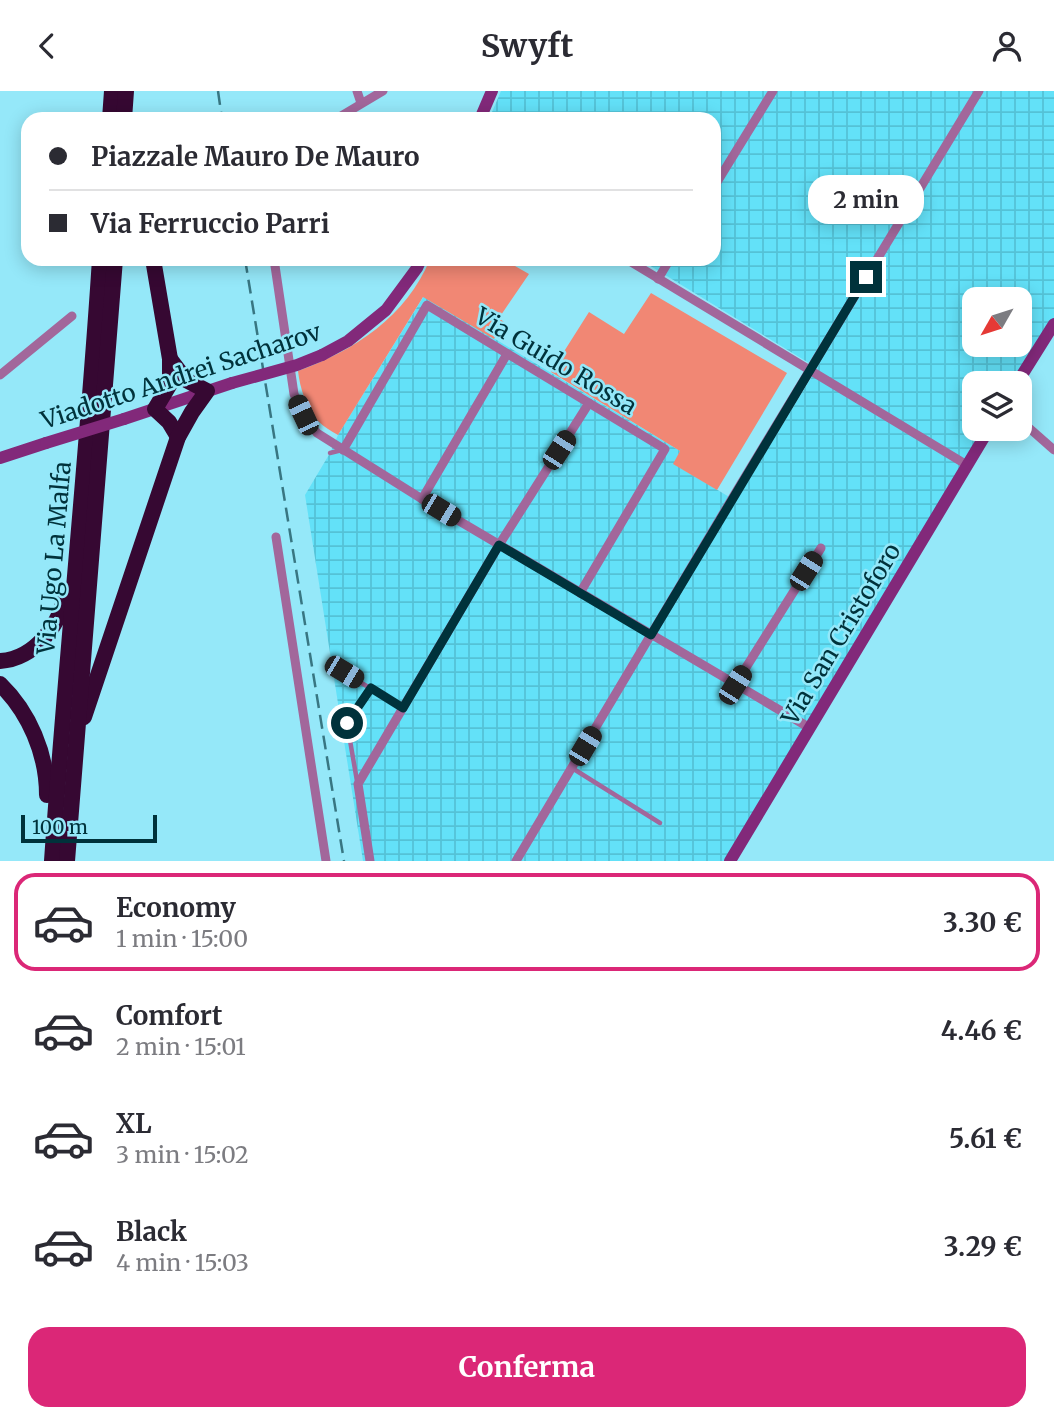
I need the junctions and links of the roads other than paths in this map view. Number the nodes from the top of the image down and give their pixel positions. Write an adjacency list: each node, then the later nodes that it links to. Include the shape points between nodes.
1 (112, 91): 10 (highway)
2 (126, 91): 11 (highway)
3 (134, 91): 12 (highway)
4 (357, 91): 9 (street)
5 (383, 91): 9 (street)
6 (492, 91): 14 (street)
7 (773, 91): 15 (street)
8 (979, 91): 28 (street)
9 (361, 103): 13 (street)
10 (110, 112)
11 (124, 112)
12 (134, 112)
13 (347, 112)
14 (483, 112)
15 (721, 176)
16 (99, 266): 42 (highway, Via Ugo La Malfa)
17 (113, 266): 56 (highway, Via Ugo La Malfa)
18 (154, 266): 27 (highway)
19 (275, 266): 37 (street, via 294,394 317,433)
20 (418, 266): 31 (street, Viadotto Andrei Sacharov, bridge, via 386,310 348,341 297,365)
21 (637, 266): 23 (street)
22 (666, 266): 23 (street)
23 (658, 279): 28 (street)
24 (72, 316): 30 (street)
25 (1054, 324): 29 (street)
26 (507, 354): 32 (street, Via Guido Rossa); 37 (street, Via Guido Rossa, via 427,305); 43 (street)
27 (170, 359): 31 (highway, via 186,380); 33 (highway, via 170,384)
28 (810, 370): 41 (street); 48 (street)
29 (1025, 371)
30 (0, 375)
31 (208, 391): 33 (street, Viadotto Andrei Sacharov); 35 (highway)
32 (589, 403): 45 (street); 47 (street, Via Guido Rossa, via 664,449)
33 (155, 408): 35 (highway); 40 (street, Viadotto Andrei Sacharov, bridge)
34 (1032, 431): 38 (street)
35 (178, 437): 56 (highway)
36 (982, 441): 41 (street, Via San Cristoforo)
37 (343, 450): 39 (lane); 43 (street)
38 (1054, 450)
39 (330, 453)
40 (0, 458)
41 (967, 465): 55 (street, Via San Cristoforo)
42 (83, 481): 49 (highway, via 59,615 40,644); 60 (highway, Via Ugo La Malfa)
43 (422, 499): 45 (street)
44 (275, 537): 62 (street)
45 (499, 545): 47 (street); 54 (street)
46 (821, 548): 52 (street)
47 (580, 593): 48 (street)
48 (651, 635): 52 (street); 57 (street)
49 (0, 661)
50 (344, 672): 53 (lane)
51 (0, 684): 60 (highway, via 29,723 40,748 47,776)
52 (735, 685): 55 (street)
53 (371, 688): 54 (lane); 58 (lane, via 347,723)
54 (403, 708): 58 (street)
55 (810, 728): 65 (street, Via San Cristoforo)
56 (76, 738): 61 (highway, Via Ugo La Malfa)
57 (572, 768): 59 (lane); 64 (street)
58 (358, 784): 63 (street)
59 (660, 823)
60 (50, 861)
61 (67, 861)
62 (326, 861)
63 (370, 861)
64 (516, 861)
65 (730, 861)

